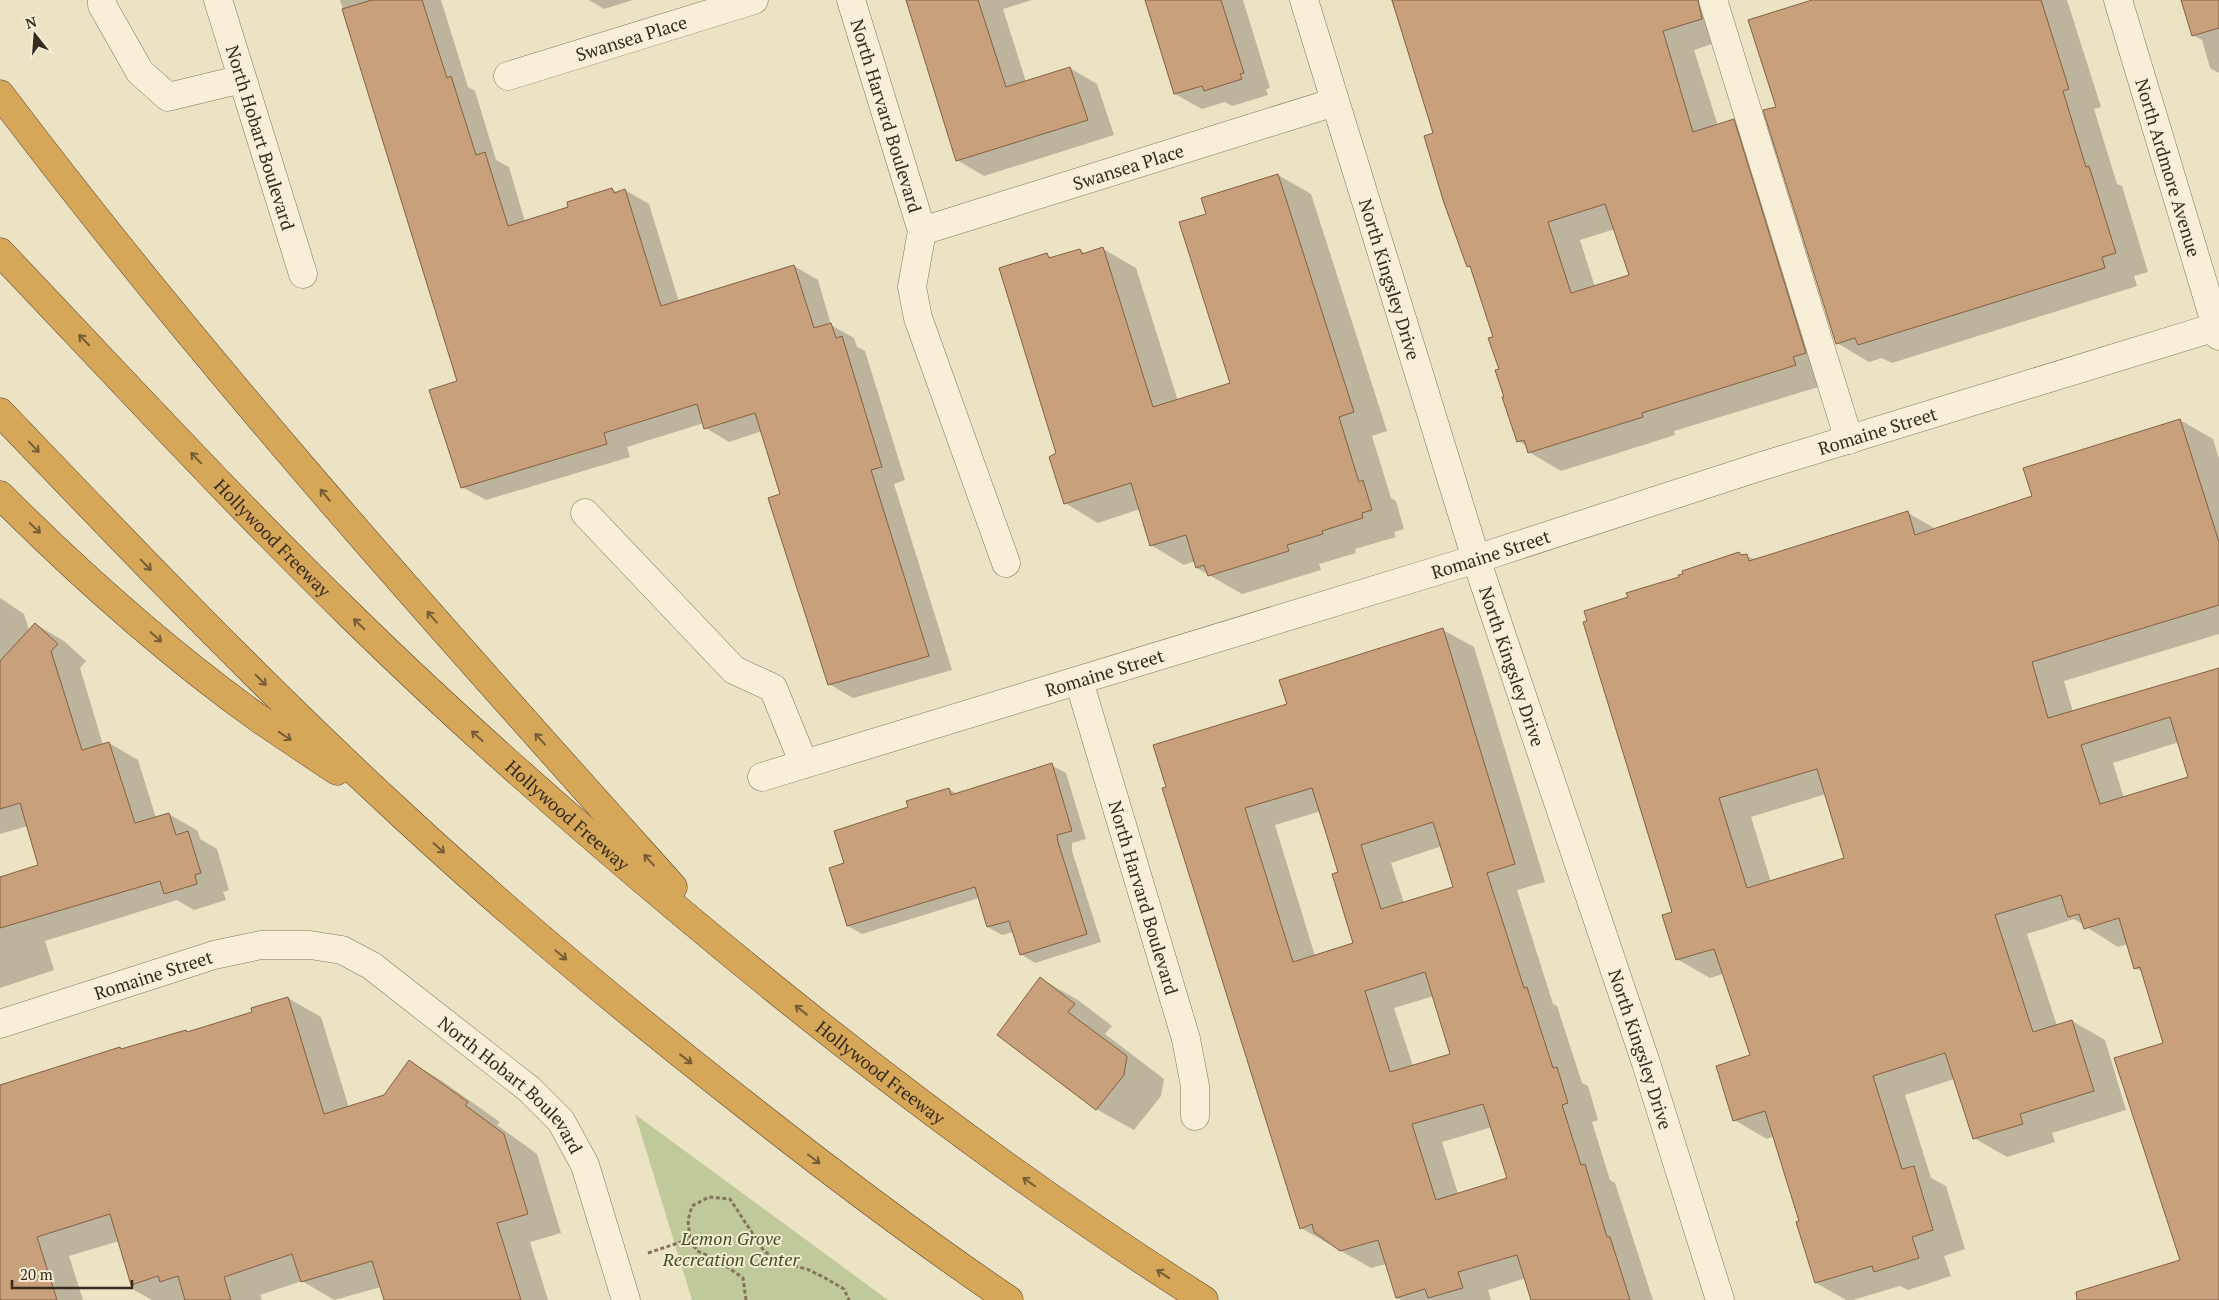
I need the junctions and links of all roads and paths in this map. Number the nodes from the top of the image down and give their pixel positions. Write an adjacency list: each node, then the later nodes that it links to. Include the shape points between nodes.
1 (102, 0): 9 (street, via 140,72 168,97)
2 (218, 0): 9 (street, North Hobart Boulevard)
3 (754, 0): 8 (street, Swansea Place)
4 (851, 0): 12 (street, North Harvard Boulevard)
5 (1304, 0): 11 (street, North Kingsley Drive)
6 (1713, 0): 17 (street)
7 (2118, 0): 15 (street, North Ardmore Avenue)
8 (508, 76)
9 (242, 79): 14 (street, North Hobart Boulevard)
10 (0, 94): 27 (highway, one-way to 10, via 339,512 240,395)
11 (1335, 102): 12 (street, Swansea Place); 20 (street, North Kingsley Drive)
12 (922, 231): 21 (street, via 912,287 918,318)
13 (0, 252): 27 (highway, Hollywood Freeway, one-way to 13, via 601,845 473,732 365,630 231,495)
14 (302, 274)
15 (2218, 330): 17 (street, Romaine Street)
16 (0, 412): 25 (highway, one-way to 25, via 149,568)
17 (1850, 440): 20 (street, Romaine Street)
18 (0, 495): 25 (highway, one-way to 25, via 99,588 177,655 260,719)
19 (585, 513): 23 (street, via 734,670 773,688)
20 (1476, 559): 22 (street, Romaine Street); 37 (street, North Kingsley Drive, via 1643,1054)
21 (1006, 563)
22 (1079, 681): 23 (street, Romaine Street); 29 (street, North Harvard Boulevard, via 1186,1039 1195,1086)
23 (804, 764): 24 (street, Romaine Street)
24 (762, 777)
25 (402, 815): 35 (highway, one-way to 35, via 533,932 674,1050 909,1230)
26 (310, 945): 28 (street, Romaine Street, via 261,945 214,954); 31 (street, North Hobart Boulevard, via 342,950 372,966 529,1089 561,1121 585,1165)
27 (740, 961): 36 (highway, Hollywood Freeway, one-way to 27, via 1010,1168 869,1064)
28 (0, 1024)
29 (1195, 1116)
30 (690, 1239): 31 (path); 33 (path, via 698,1251 743,1278); 34 (path, via 688,1220 692,1206 709,1197 730,1199 764,1251 781,1263 807,1269 825,1278 844,1289)
31 (615, 1263): 32 (street, North Hobart Boulevard)
32 (626, 1300)
33 (746, 1300)
34 (849, 1300)
35 (1009, 1300)
36 (1204, 1300)
37 (1720, 1300)

